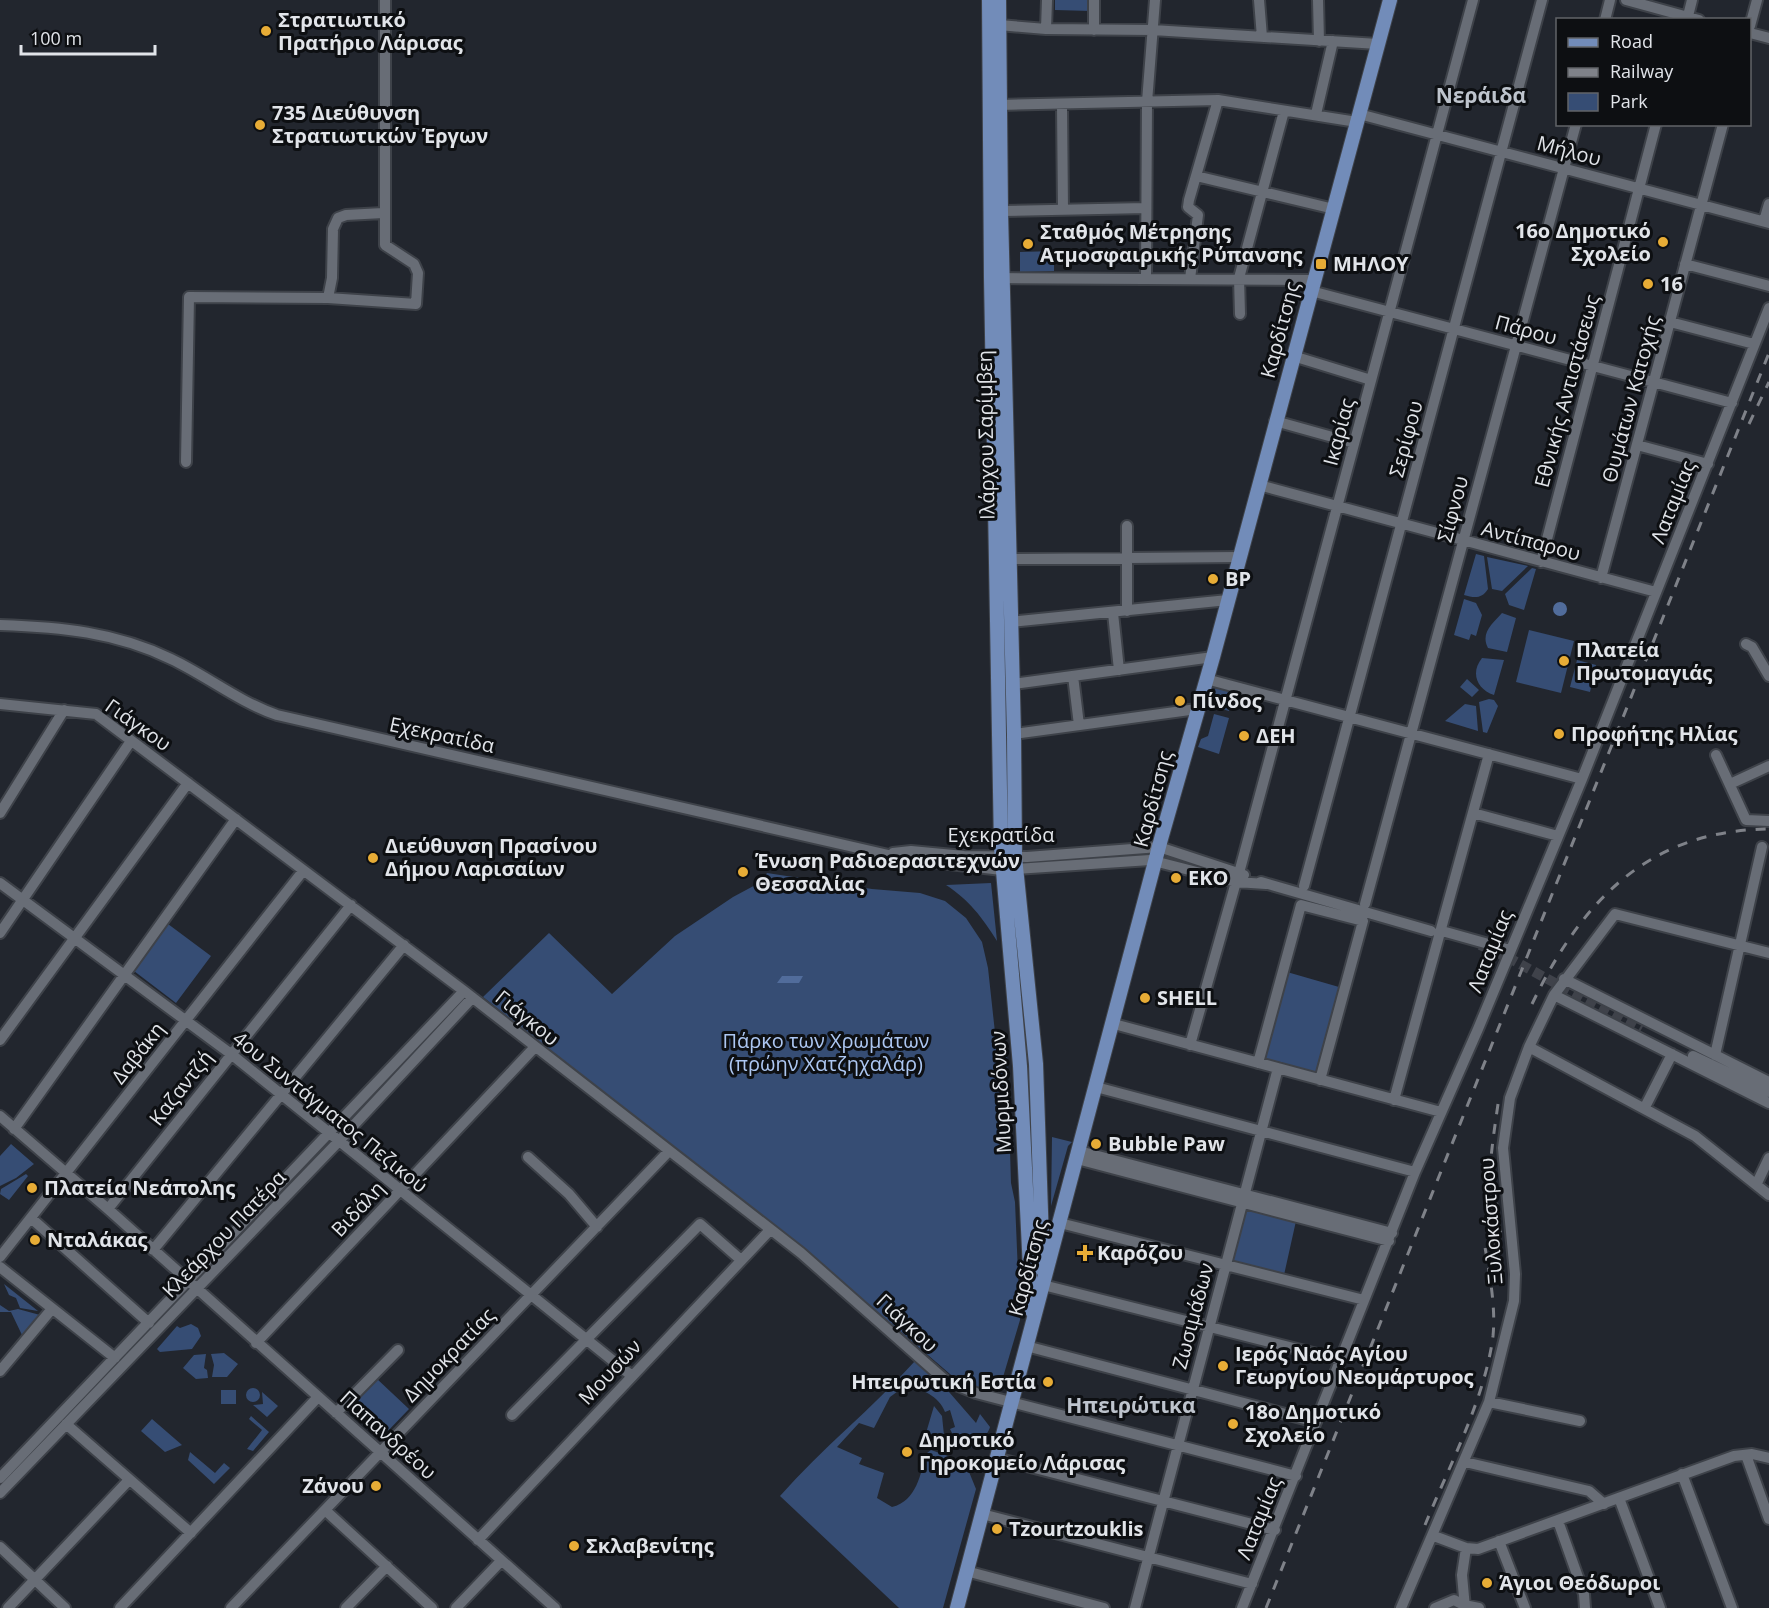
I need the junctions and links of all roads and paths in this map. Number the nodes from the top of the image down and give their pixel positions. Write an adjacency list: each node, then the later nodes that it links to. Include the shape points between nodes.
1 (385, 0): 51 (street)
2 (989, 0): 54 (main road, Ιλάρχου Σαρίμβεη)
3 (999, 0): 19 (main road, Ιλάρχου Σαρίμβεη)
4 (1047, 0): 20 (street)
5 (1094, 0): 21 (street)
6 (1155, 0): 22 (street)
7 (1259, 0): 24 (street)
8 (1318, 0): 26 (street)
9 (1390, 0): 28 (main road, Καρδίτσης)
10 (1473, 0): 39 (street, Ικαρίας)
11 (1542, 0): 40 (street, Σερίφου)
12 (1610, 0): 16 (street)
13 (1626, 0): 17 (street)
14 (1692, 0): 17 (street)
15 (1756, 0): 18 (street)
16 (1606, 18)
17 (1687, 18)
18 (1751, 19)
19 (999, 25): 20 (street); 31 (main road, Ιλάρχου Σαρίμβεη)
20 (1046, 29): 21 (street)
21 (1094, 30): 22 (street)
22 (1153, 30): 24 (street); 30 (street)
23 (1751, 34): 25 (street)
24 (1262, 37): 26 (street)
25 (1769, 38)
26 (1319, 41): 27 (street)
27 (1333, 41): 28 (street); 34 (street)
28 (1378, 44): 35 (main road, Καρδίτσης)
29 (1218, 100): 30 (street, Μήλου); 33 (street, Μήλου); 42 (street)
30 (1147, 102): 32 (street, Μήλου); 47 (street)
31 (999, 105): 32 (street, Μήλου); 50 (main road, Ιλάρχου Σαρίμβεη)
32 (1062, 105): 49 (street)
33 (1284, 111): 34 (street, Μήλου); 44 (street)
34 (1316, 114): 35 (street, Μήλου)
35 (1358, 118): 39 (street, Μήλου); 48 (main road, Καρδίτσης)
36 (1575, 126): 41 (street, Σίφνου)
37 (1655, 126): 43 (street, Εθνικής Αντιστάσεως)
38 (1722, 126): 46 (street, Θυμάτων Κατοχής)
39 (1437, 135): 40 (street, Μήλου); 62 (street, Ικαρίας)
40 (1501, 152): 41 (street, Μήλου); 65 (street, Σερίφου)
41 (1564, 168): 43 (street, Μήλου); 67 (street, Σίφνου)
42 (1196, 176): 44 (street); 57 (street, via 1188,207 1198,214)
43 (1638, 188): 46 (street, Μήλου); 69 (street, Εθνικής Αντιστάσεως)
44 (1262, 192): 48 (street); 56 (street)
45 (1769, 204): 52 (street)
46 (1701, 205): 52 (street, Μήλου); 53 (street, Θυμάτων Κατοχής)
47 (1146, 208): 49 (street); 55 (street)
48 (1334, 209): 58 (main road, Καρδίτσης)
49 (1063, 210): 50 (street)
50 (1001, 211): 54 (main road, Ιλάρχου Σαρίμβεη)
51 (383, 213): 60 (street, via 338,218 333,229); 60 (street, via 385,245 414,264 418,273 416,304)
52 (1767, 222)
53 (1685, 264): 59 (street); 64 (street, Θυμάτων Κατοχής)
54 (997, 278): 55 (street, Πάρου); 84 (main road, Ιλάρχου Σαρίμβεη); 123 (main road, Ιλάρχου Σαρίμβεη)
55 (1146, 278): 57 (street, Πάρου)
56 (1239, 278): 57 (street, Πάρου); 58 (street, Πάρου); 63 (street)
57 (1190, 279)
58 (1312, 286): 62 (street, Πάρου); 68 (main road, Καρδίτσης)
59 (1769, 286)
60 (328, 298): 76 (street, via 189,297)
61 (1769, 308): 66 (street, Λαταμίας)
62 (1389, 312): 65 (street, Πάρου); 70 (street, Ικαρίας)
63 (1240, 314)
64 (1670, 322): 66 (street); 71 (street, Θυμάτων Κατοχής)
65 (1454, 329): 67 (street, Πάρου); 80 (street, Σερίφου)
66 (1754, 344): 72 (street, Λαταμίας)
67 (1516, 346): 69 (street, Πάρου); 82 (street, Σίφνου)
68 (1293, 356): 70 (street); 73 (main road, Καρδίτσης)
69 (1593, 366): 71 (street, Πάρου); 86 (street, Εθνικής Αντιστάσεως)
70 (1371, 380): 74 (street, Ικαρίας)
71 (1654, 382): 72 (street, Πάρου); 75 (street, Θυμάτων Κατοχής)
72 (1732, 403): 77 (street, Λαταμίας)
73 (1275, 421): 74 (street); 78 (main road, Καρδίτσης)
74 (1354, 443): 79 (street, Ικαρίας)
75 (1637, 445): 77 (street); 87 (street, Θυμάτων Κατοχής)
76 (186, 462)
77 (1708, 464): 88 (street, Λαταμίας)
78 (1259, 485): 79 (street, Αντίπαρου); 83 (main road, Καρδίτσης)
79 (1338, 506): 80 (street, Αντίπαρου); 101 (street, Ικαρίας)
80 (1401, 525): 82 (street, Αντίπαρου); 105 (street, Σερίφου)
81 (1127, 526): 85 (street)
82 (1463, 541): 86 (street, Αντίπαρου); 108 (street, Σίφνου)
83 (1239, 557): 85 (street); 89 (main road, Καρδίτσης)
84 (1009, 559): 85 (street); 92 (main road, Ιλάρχου Σαρίμβεη)
85 (1126, 560): 90 (street)
86 (1541, 562): 87 (street, Αντίπαρου)
87 (1601, 578): 88 (street, Αντίπαρου)
88 (1656, 592): 113 (street, Λαταμίας)
89 (1228, 600): 90 (street); 95 (main road, Καρδίτσης)
90 (1127, 611): 91 (street)
91 (1113, 613): 92 (street); 96 (street)
92 (1010, 622): 100 (main road, Ιλάρχου Σαρίμβεη)
93 (0, 625): 123 (street, Εχεκρατίδα, via 93,632 127,641 170,658 248,703 277,715 906,859)
94 (1746, 644): 98 (street, via 1752,647)
95 (1213, 657): 96 (street); 99 (main road, Καρδίτσης)
96 (1119, 670): 97 (street)
97 (1073, 676): 100 (street); 106 (street)
98 (1769, 676)
99 (1206, 679): 101 (street); 103 (main road, Καρδίτσης)
100 (1013, 684): 107 (main road, Ιλάρχου Σαρίμβεη)
101 (1286, 700): 105 (street); 125 (street, Ικαρίας)
102 (0, 704): 104 (street, Γιάγκου)
103 (1197, 709): 106 (street); 122 (main road, Καρδίτσης)
104 (64, 710): 109 (street, Γιάγκου, via 96,714); 116 (street)
105 (1349, 717): 108 (street); 127 (street, Σερίφου)
106 (1079, 725): 107 (street)
107 (1014, 734): 123 (main road, Ιλάρχου Σαρίμβεη)
108 (1411, 734): 110 (street); 129 (street, Σίφνου)
109 (131, 741): 114 (street, Γιάγκου); 128 (street)
110 (1489, 754): 113 (street); 117 (street)
111 (1716, 755): 115 (street)
112 (1769, 766): 115 (street)
113 (1582, 779): 120 (street, Λαταμίας)
114 (188, 783): 118 (street, Γιάγκου); 133 (street)
115 (1730, 784): 119 (street, via 1746,820)
116 (0, 813)
117 (1473, 813): 120 (street); 131 (street)
118 (236, 819): 124 (street, Γιάγκου); 138 (street)
119 (1769, 821)
120 (1558, 836): 136 (street, Λαταμίας)
121 (1762, 847): 135 (street)
122 (1158, 854): 123 (street, Εχεκρατίδα); 125 (street, Εχεκρατίδα); 143 (main road, Καρδίτσης)
123 (1008, 863): 189 (main road, Μυρμιδόνων, via 1036,1064); 194 (main road, Μυρμιδόνων)
124 (303, 871): 130 (street, Γιάγκου); 142 (street, Δαβάκη)
125 (1238, 878): 131 (street, Εχεκρατίδα); 146 (street, Ικαρίας)
126 (0, 883): 128 (street, 4ου Συντάγματος Πεζικού)
127 (1304, 886)
128 (23, 900): 132 (street); 133 (street, 4ου Συντάγματος Πεζικού)
129 (1365, 904)
130 (351, 905): 134 (street, Γιάγκου); 150 (street, Καζαντζή)
131 (1436, 931): 136 (street, Εχεκρατίδα); 159 (street)
132 (0, 933)
133 (75, 938): 138 (street, 4ου Συντάγματος Πεζικού); 145 (street)
134 (404, 945): 140 (street, Γιάγκου); 158 (street)
135 (1739, 945): 137 (street); 139 (street, Ξυλοκάστρου, via 1615,914); 151 (street)
136 (1510, 950): 162 (street, Λαταμίας)
137 (1769, 953)
138 (125, 974): 142 (street, 4ου Συντάγματος Πεζικού); 164 (street)
139 (1564, 979): 141 (street, Ξυλοκάστρου); 151 (street)
140 (468, 994): 148 (street, Γιάγκου); 166 (street, Κλεάρχου Πατέρα)
141 (1554, 995): 147 (street, Ξυλοκάστρου); 149 (street)
142 (186, 1020): 150 (street, 4ου Συντάγματος Πεζικού); 172 (street, Δαβάκη)
143 (1114, 1024): 146 (street); 156 (main road, Καρδίτσης)
144 (1641, 1030): 157 (street)
145 (0, 1040)
146 (1190, 1045): 152 (street)
147 (1529, 1047): 161 (street); 206 (street, Ξυλοκάστρου, via 1505,1119 1503,1155 1515,1291)
148 (534, 1048): 167 (street, Γιάγκου); 174 (street, Βιδάλη)
149 (1672, 1053): 160 (street); 161 (street)
150 (231, 1054): 158 (street, 4ου Συντάγματος Πεζικού); 177 (street, Καζαντζή)
151 (1715, 1055): 155 (street)
152 (1258, 1063): 153 (street); 154 (street, via 1300,904 1363,921)
153 (1278, 1068): 154 (street); 165 (street, Ζωσιμάδων)
154 (1320, 1080): 159 (street)
155 (1769, 1082)
156 (1096, 1087): 165 (street); 168 (main road, Καρδίτσης)
157 (1769, 1092)
158 (280, 1094): 166 (street, 4ου Συντάγματος Πεζικού); 183 (street)
159 (1394, 1100): 162 (street)
160 (1769, 1103)
161 (1644, 1107): 173 (street, via 1695,1136)
162 (1441, 1112): 171 (street, Λαταμίας)
163 (0, 1116): 164 (street, Παπανδρέου)
164 (14, 1129): 172 (street, Παπανδρέου)
165 (1260, 1131): 171 (street); 176 (street, Ζωσιμάδων)
166 (335, 1137): 174 (street, 4ου Συντάγματος Πεζικού); 188 (street, Κλεάρχου Πατέρα)
167 (668, 1152): 180 (street, Δημοκρατίας); 181 (street, Γιάγκου)
168 (1078, 1155): 176 (street); 179 (main road, Καρδίτσης)
169 (528, 1157): 180 (street, via 569,1194)
170 (1769, 1158): 173 (street)
171 (1415, 1172): 182 (street, Λαταμίας)
172 (66, 1173): 177 (street, Παπανδρέου); 178 (street, Δαβάκη)
173 (1757, 1183): 175 (street)
174 (400, 1191): 190 (street, 4ου Συντάγματος Πεζικού); 197 (street, Βιδάλη)
175 (1769, 1195)
176 (1243, 1198): 182 (street); 186 (street, Ζωσιμάδων)
177 (108, 1209): 183 (street, Παπανδρέου)
178 (31, 1218): 184 (street, Δαβάκη); 193 (street)
179 (1060, 1223): 186 (street); 189 (main road, Καρδίτσης)
180 (597, 1227): 190 (street, Δημοκρατίας)
181 (770, 1230): 185 (street, Μουσών); 207 (street, Γιάγκου, via 946,1381)
182 (1391, 1237): 191 (street, Λαταμίας)
183 (153, 1250): 188 (street, Παπανδρέου)
184 (0, 1257)
185 (741, 1260): 196 (street, via 700,1224); 203 (street, Μουσών)
186 (1225, 1265): 191 (street); 195 (street, Ζωσιμάδων)
187 (0, 1267): 192 (street)
188 (192, 1285): 193 (street, Κλεάρχου Πατέρα); 197 (street, Παπανδρέου); 212 (street, Κλεάρχου Πατέρα)
189 (1043, 1285): 194 (main road, Καρδίτσης); 195 (street)
190 (532, 1296): 196 (street, 4ου Συντάγματος Πεζικού); 214 (street, Δημοκρατίας)
191 (1364, 1300): 201 (street, Λαταμίας)
192 (51, 1310): 200 (street); 202 (street)
193 (149, 1323): 200 (street, Κλεάρχου Πατέρα)
194 (1032, 1325): 198 (main road, Καρδίτσης)
195 (1209, 1326): 201 (street); 204 (street, Ζωσιμάδων)
196 (586, 1339): 203 (street, 4ου Συντάγματος Πεζικού); 209 (street)
197 (256, 1343): 205 (street, Παπανδρέου)
198 (1026, 1346): 204 (street); 207 (main road, Καρδίτσης)
199 (398, 1350): 208 (street)
200 (115, 1358): 221 (street, Κλεάρχου Πατέρα)
201 (1341, 1360): 211 (street, Λαταμίας)
202 (0, 1371)
203 (632, 1376): 234 (street, Μουσών)
204 (1192, 1390): 211 (street); 213 (street, Ζωσιμάδων)
205 (318, 1397): 208 (street, Παπανδρέου); 232 (street)
206 (1489, 1401): 210 (street); 218 (street, Ξυλοκάστρου)
207 (1011, 1402): 213 (street, Γιάγκου); 216 (main road, Καρδίτσης)
208 (336, 1413): 214 (street, Παπανδρέου)
209 (512, 1415)
210 (1581, 1421)
211 (1316, 1422): 220 (street, Λαταμίας)
212 (66, 1424): 222 (street); 223 (street, Κλεάρχου Πατέρα)
213 (1178, 1445): 220 (street, Γιάγκου); 225 (street, Ζωσιμάδων)
214 (380, 1453): 227 (street, Δημοκρατίας); 234 (street, Παπανδρέου)
215 (1749, 1455): 217 (street); 219 (street, via 1734,1456); 229 (street)
216 (996, 1458): 225 (street); 228 (main road, Καρδίτσης)
217 (1769, 1458)
218 (1465, 1462): 226 (street, via 1589,1491); 233 (street, Ξυλοκάστρου)
219 (1682, 1474): 224 (street); 263 (street)
220 (1296, 1476): 231 (street, Λαταμίας)
221 (0, 1478)
222 (129, 1480): 232 (street); 242 (street)
223 (0, 1493)
224 (1619, 1498): 226 (street); 262 (street)
225 (1163, 1501): 231 (street); 238 (street, Ζωσιμάδων)
226 (1604, 1504): 230 (street)
227 (325, 1510): 240 (street); 248 (street, Δημοκρατίας)
228 (982, 1514): 238 (street); 241 (main road, Καρδίτσης)
229 (1769, 1519)
230 (1558, 1521): 235 (street); 261 (street, via 1584,1594)
231 (1275, 1530): 243 (street, Λαταμίας)
232 (192, 1533): 247 (street)
233 (1434, 1536): 237 (street); 257 (street, Ξυλοκάστρου)
234 (478, 1540): 239 (street, Παπανδρέου)
235 (1499, 1541): 237 (street, via 1478,1549); 260 (street)
236 (0, 1547): 242 (street)
237 (1466, 1548): 244 (street, via 1462,1575)
238 (1148, 1557): 243 (street); 255 (street, Ζωσιμάδων)
239 (501, 1561): 251 (street); 252 (street, Παπανδρέου)
240 (387, 1566): 249 (street); 250 (street)
241 (966, 1571): 253 (main road, Καρδίτσης); 254 (street)
242 (35, 1580): 245 (street); 246 (street)
243 (1252, 1584): 256 (street, Λαταμίας)
244 (1465, 1607): 258 (street, via 1454,1599); 259 (street)
245 (8, 1608)
246 (65, 1608)
247 (120, 1608)
248 (231, 1608)
249 (346, 1608)
250 (432, 1608)
251 (456, 1608)
252 (555, 1608)
253 (957, 1608)
254 (1104, 1608)
255 (1135, 1608)
256 (1242, 1608)
257 (1401, 1608)
258 (1435, 1608)
259 (1479, 1608)
260 (1525, 1608)
261 (1585, 1608)
262 (1660, 1608)
263 (1732, 1608)

